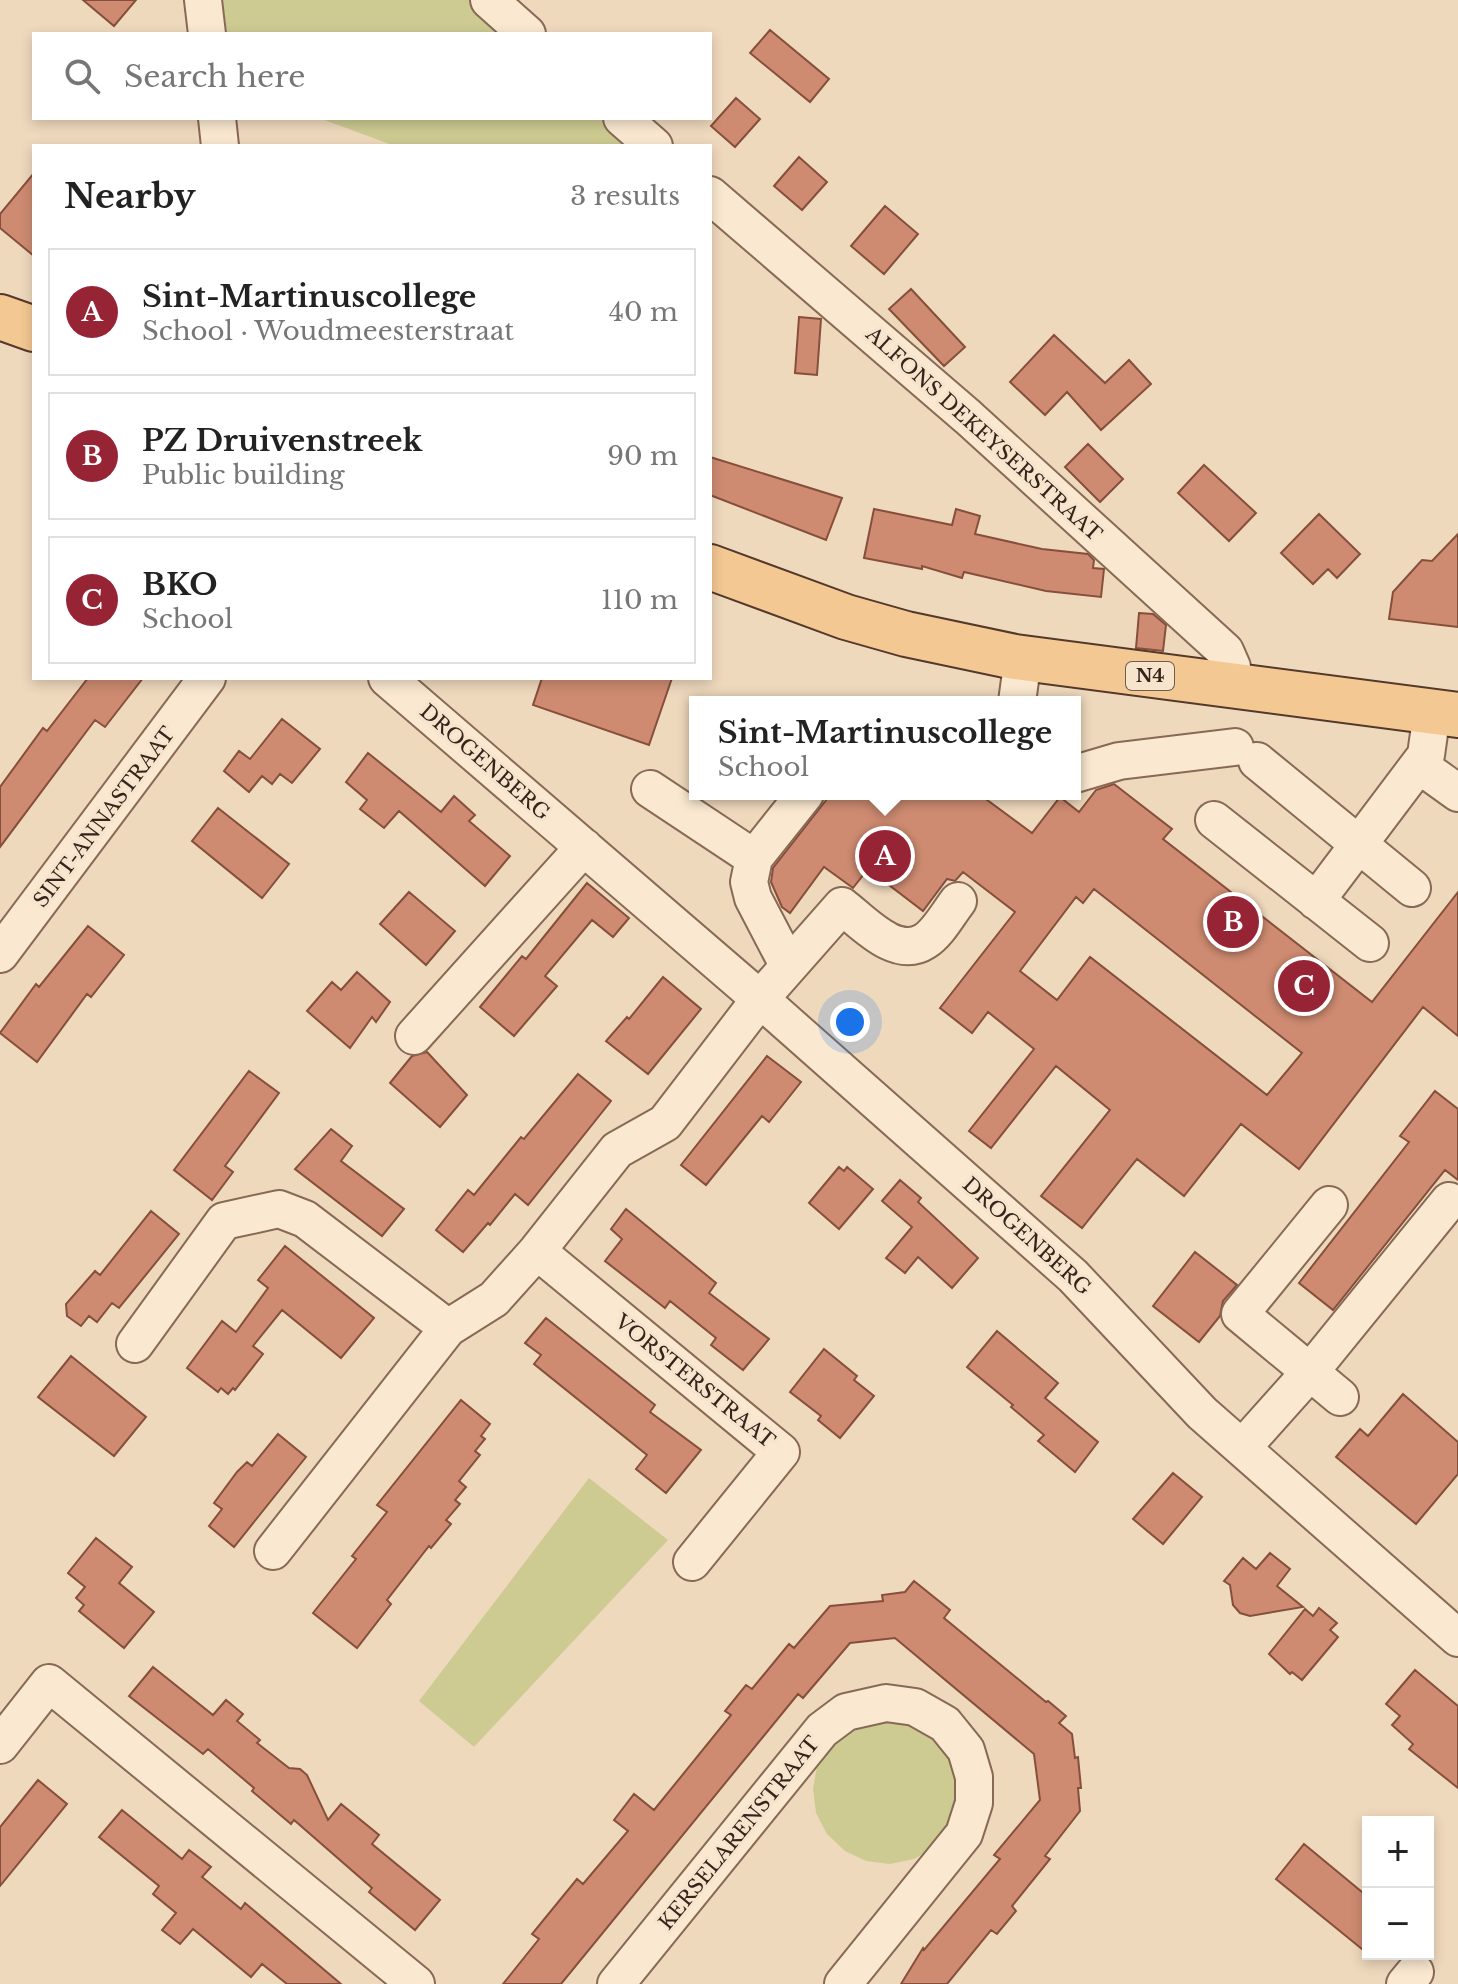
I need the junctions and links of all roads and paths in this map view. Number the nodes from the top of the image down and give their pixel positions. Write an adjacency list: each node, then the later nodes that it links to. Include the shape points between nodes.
1 (203, 0): 3 (street)
2 (489, 0): 4 (street)
3 (207, 32)
4 (525, 32)
5 (217, 120): 7 (street)
6 (624, 120): 8 (street)
7 (220, 144)
8 (652, 144)
9 (712, 197): 16 (street, ALFONS DEKEYSERSTRAAT, via 968,417 1225,651 1231,659)
10 (0, 317): 11 (main road)
11 (32, 328)
12 (712, 568): 13 (main road, N4, via 846,617)
13 (1023, 658): 16 (main road, N4); 17 (street)
14 (206, 680): 32 (street, SINT-ANNASTRAAT)
15 (389, 680): 26 (street, DROGENBERG)
16 (1233, 687): 18 (main road, N4)
17 (1018, 696)
18 (1445, 714): 19 (street)
19 (1419, 765): 22 (street); 25 (street)
20 (1081, 772): 25 (street, via 1119,761 1246,754)
21 (650, 789): 27 (street)
22 (1458, 793)
23 (800, 800): 27 (street)
24 (1214, 820): 30 (street)
25 (1359, 844): 28 (street); 30 (street)
26 (584, 847): 34 (street, DROGENBERG); 35 (street)
27 (754, 858): 33 (street, via 749,882 753,898)
28 (1412, 888)
29 (958, 901): 33 (street, via 924,942 904,946 888,941 842,906)
30 (1316, 901): 31 (street)
31 (1370, 943)
32 (0, 954)
33 (788, 965): 34 (street)
34 (760, 999): 38 (street, via 665,1123 617,1150); 43 (street, DROGENBERG, via 1073,1276 1202,1413)
35 (414, 1036)
36 (1449, 1201): 41 (street)
37 (1329, 1205): 41 (street, via 1240,1314)
38 (537, 1251): 39 (street, via 494,1299); 45 (street, VORSTERSTRAAT, via 781,1452)
39 (448, 1328): 40 (street, via 305,1219 279,1209 224,1221); 44 (street)
40 (135, 1344)
41 (1310, 1372): 42 (street); 43 (street)
42 (1340, 1397)
43 (1242, 1448): 46 (street, DROGENBERG)
44 (273, 1551)
45 (692, 1562)
46 (1458, 1638)
47 (0, 1745): 48 (street, via 49,1683)
48 (416, 1984)
49 (616, 1984): 50 (street, KERSELARENSTRAAT, via 822,1730 846,1712 886,1703 915,1707 945,1724 966,1750 974,1803 964,1834)
50 (843, 1984)

